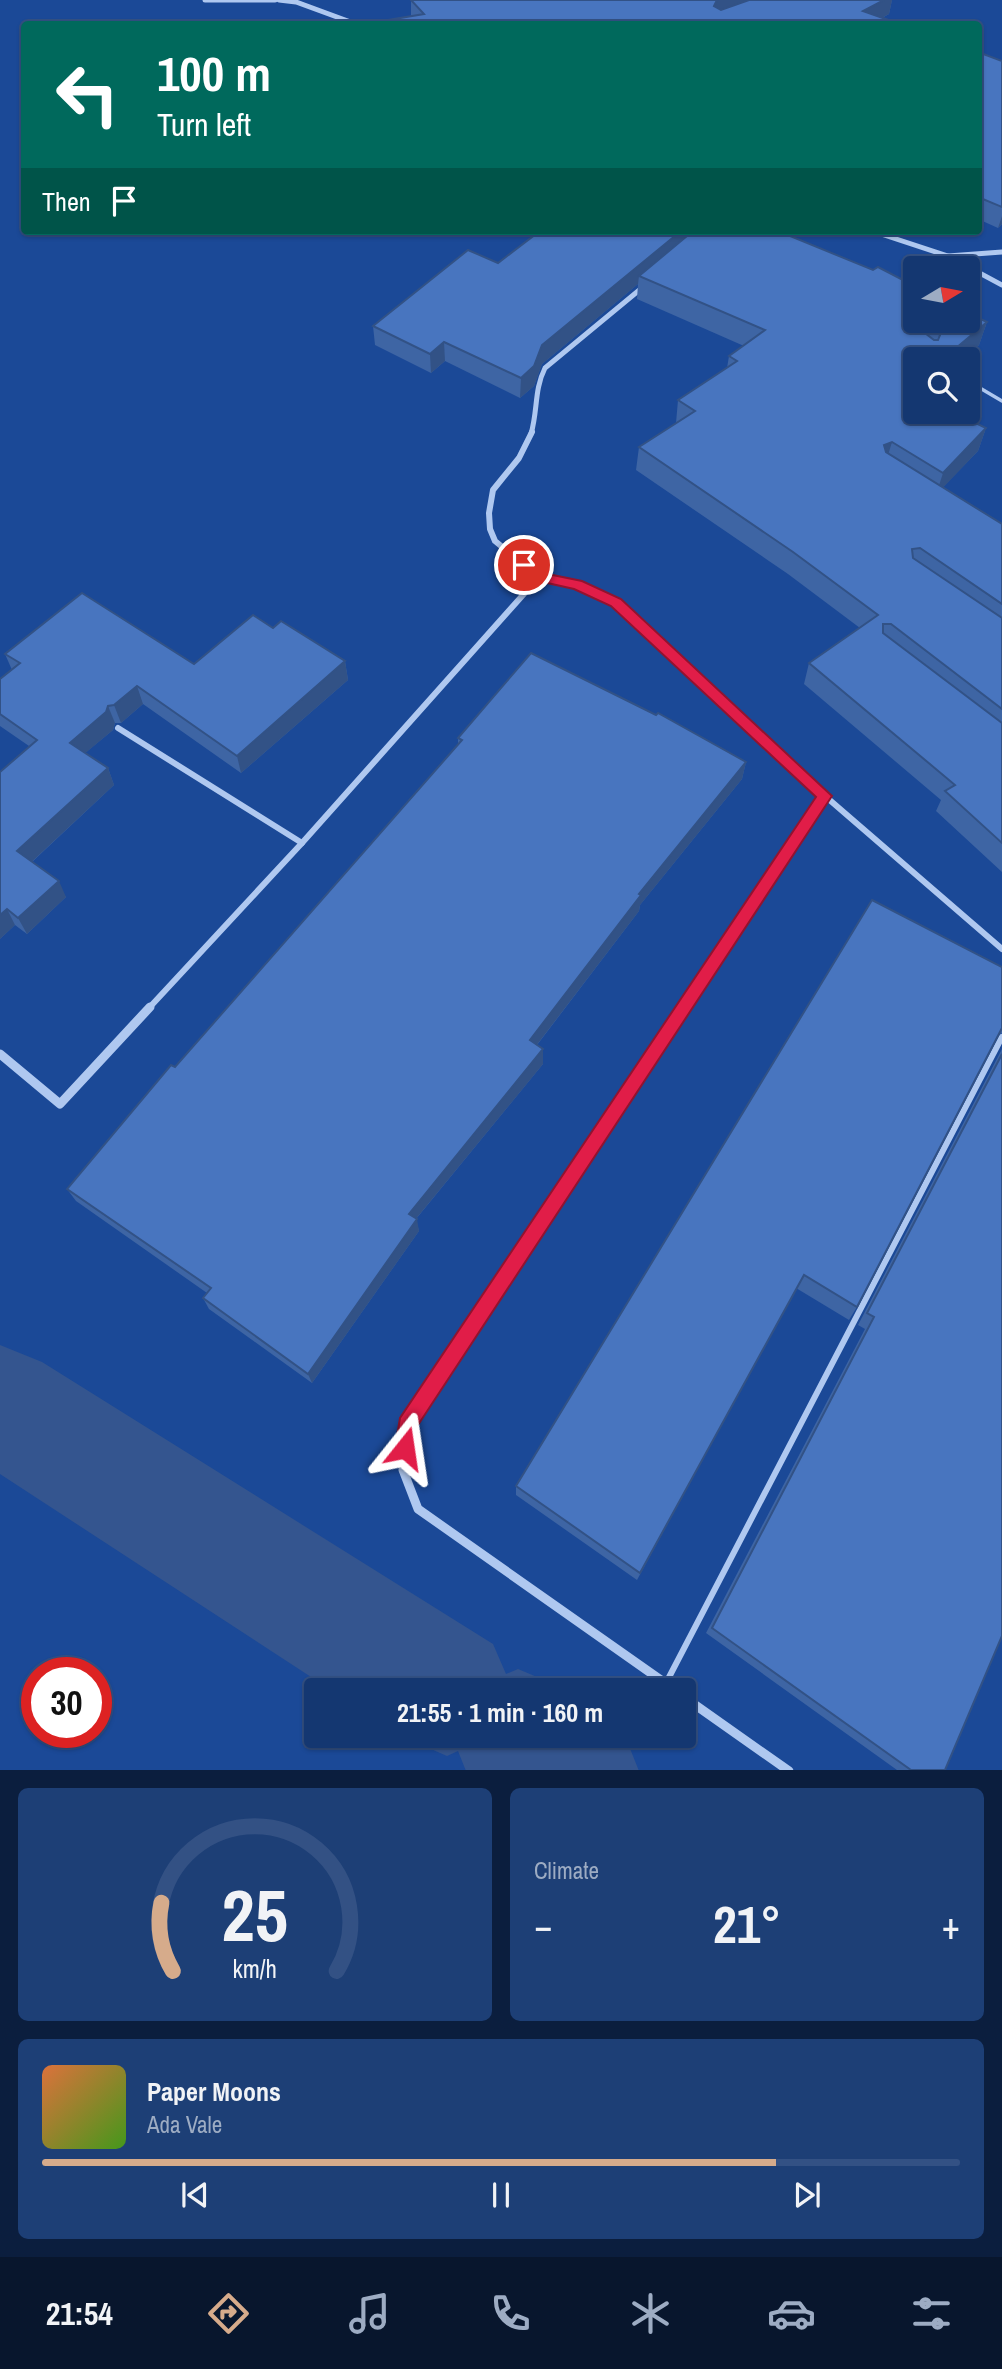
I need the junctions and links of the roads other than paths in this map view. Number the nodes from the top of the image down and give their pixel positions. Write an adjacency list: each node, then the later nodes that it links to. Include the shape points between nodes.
1 (205, 0): 2 (street)
2 (277, 0): 3 (street)
3 (348, 21)
4 (884, 235): 6 (street)
5 (1002, 252): 6 (street)
6 (948, 256)
7 (980, 273): 9 (street)
8 (653, 279): 12 (street, via 545,368 536,386 538,404 532,432 494,490 489,513 495,541)
9 (1002, 285)
10 (980, 388): 11 (lane)
11 (1002, 401)
12 (539, 577): 14 (street, via 578,584 616,603); 15 (street)
13 (118, 728): 15 (street)
14 (825, 796): 16 (street); 19 (street, via 407,1425 402,1470 418,1509)
15 (302, 843): 18 (street, via 60,1104)
16 (1002, 949)
17 (1002, 1037): 20 (lane)
18 (0, 1054)
19 (657, 1678)
20 (668, 1678)
21 (696, 1705): 22 (street)
22 (789, 1770)

